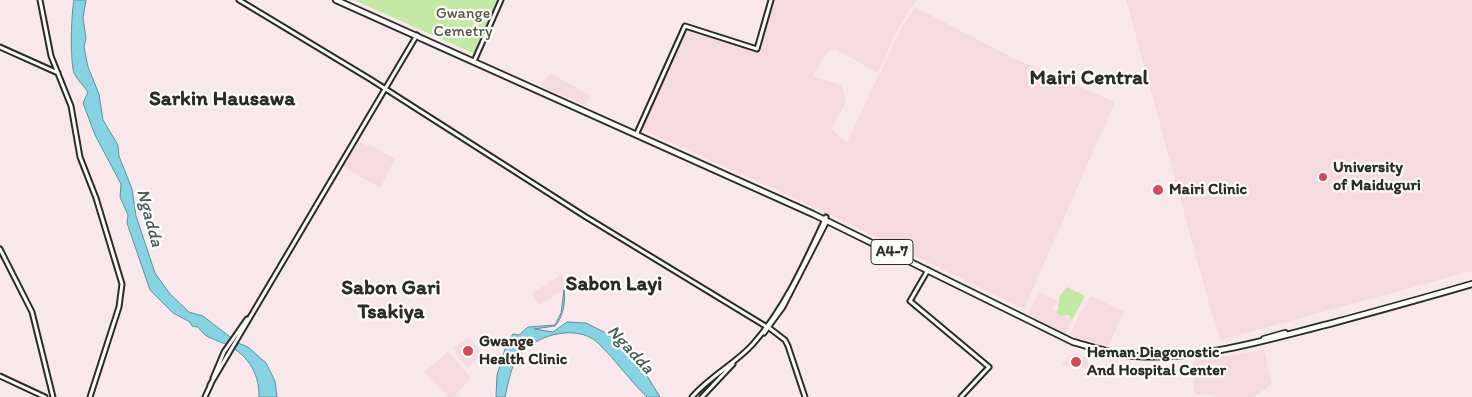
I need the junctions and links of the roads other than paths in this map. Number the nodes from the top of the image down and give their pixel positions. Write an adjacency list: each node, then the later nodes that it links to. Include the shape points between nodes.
1 (40, 0): 10 (main road, via 47,44)
2 (240, 0): 11 (main road)
3 (336, 0): 7 (highway, A4-7)
4 (342, 0): 7 (highway, A4-7)
5 (501, 0): 9 (main road)
6 (771, 0): 12 (main road, via 757,48 685,26)
7 (417, 35): 9 (highway, A4-7); 11 (main road); 13 (highway, A4-7)
8 (0, 47): 10 (main road)
9 (475, 60): 12 (highway, A4-7)
10 (58, 73): 24 (main road, via 71,106 80,157 122,284 119,307)
11 (386, 90): 17 (main road); 18 (main road)
12 (638, 132): 13 (highway, A4-7)
13 (827, 219): 15 (highway, A4-7); 18 (main road); 19 (highway, A4-7)
14 (0, 248): 23 (main road, via 32,312)
15 (928, 270): 19 (highway, A4-7); 29 (main road, via 910,301 989,367)
16 (1472, 283): 19 (highway, A4-7, via 1210,351 1162,355 1111,350)
17 (248, 319): 21 (main road); 21 (main road, via 224,352)
18 (768, 327): 26 (main road, via 748,349 710,378); 27 (main road); 28 (main road, via 785,340)
19 (1061, 334)
20 (0, 376): 22 (main road)
21 (210, 385): 25 (main road)
22 (45, 397)
23 (52, 397)
24 (90, 397)
25 (205, 397)
26 (692, 397)
27 (702, 397)
28 (805, 397)
29 (961, 397)

